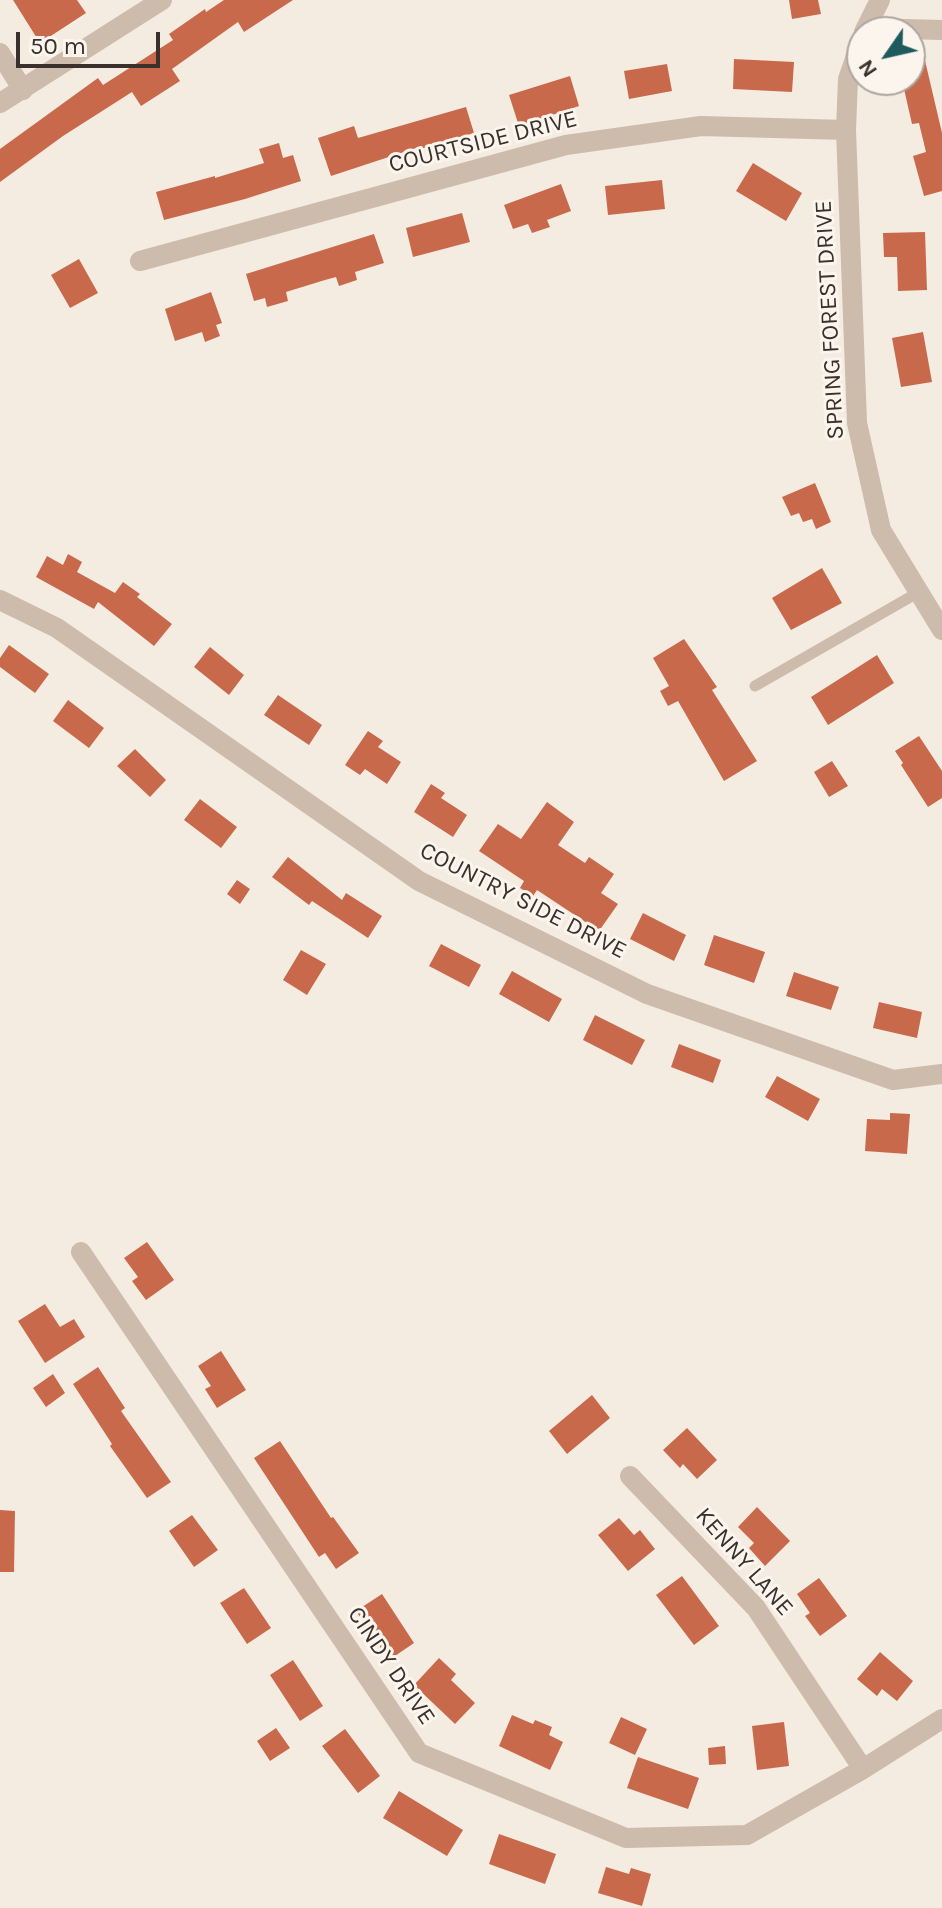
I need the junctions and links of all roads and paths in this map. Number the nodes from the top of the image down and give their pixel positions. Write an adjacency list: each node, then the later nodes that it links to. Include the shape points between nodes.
1 (162, 0): 3 (street)
2 (0, 53): 3 (street)
3 (23, 90): 5 (street)
4 (847, 96): 6 (street, SPRING FOREST DRIVE)
5 (0, 103)
6 (846, 130): 7 (street, COURTSIDE DRIVE, via 701,126 566,145); 8 (street, SPRING FOREST DRIVE, via 857,423 881,530)
7 (140, 261)
8 (919, 592): 10 (street, SPRING FOREST DRIVE); 11 (lane)
9 (0, 600): 12 (street, COUNTRY SIDE DRIVE, via 57,628 419,881 647,994 893,1080)
10 (942, 630)
11 (755, 686)
12 (942, 1074)
13 (81, 1252): 16 (street, CINDY DRIVE, via 419,1753 626,1838 747,1835)
14 (630, 1476): 16 (street, KENNY LANE, via 756,1608)
15 (942, 1719): 16 (street, CINDY DRIVE)
16 (863, 1769)

